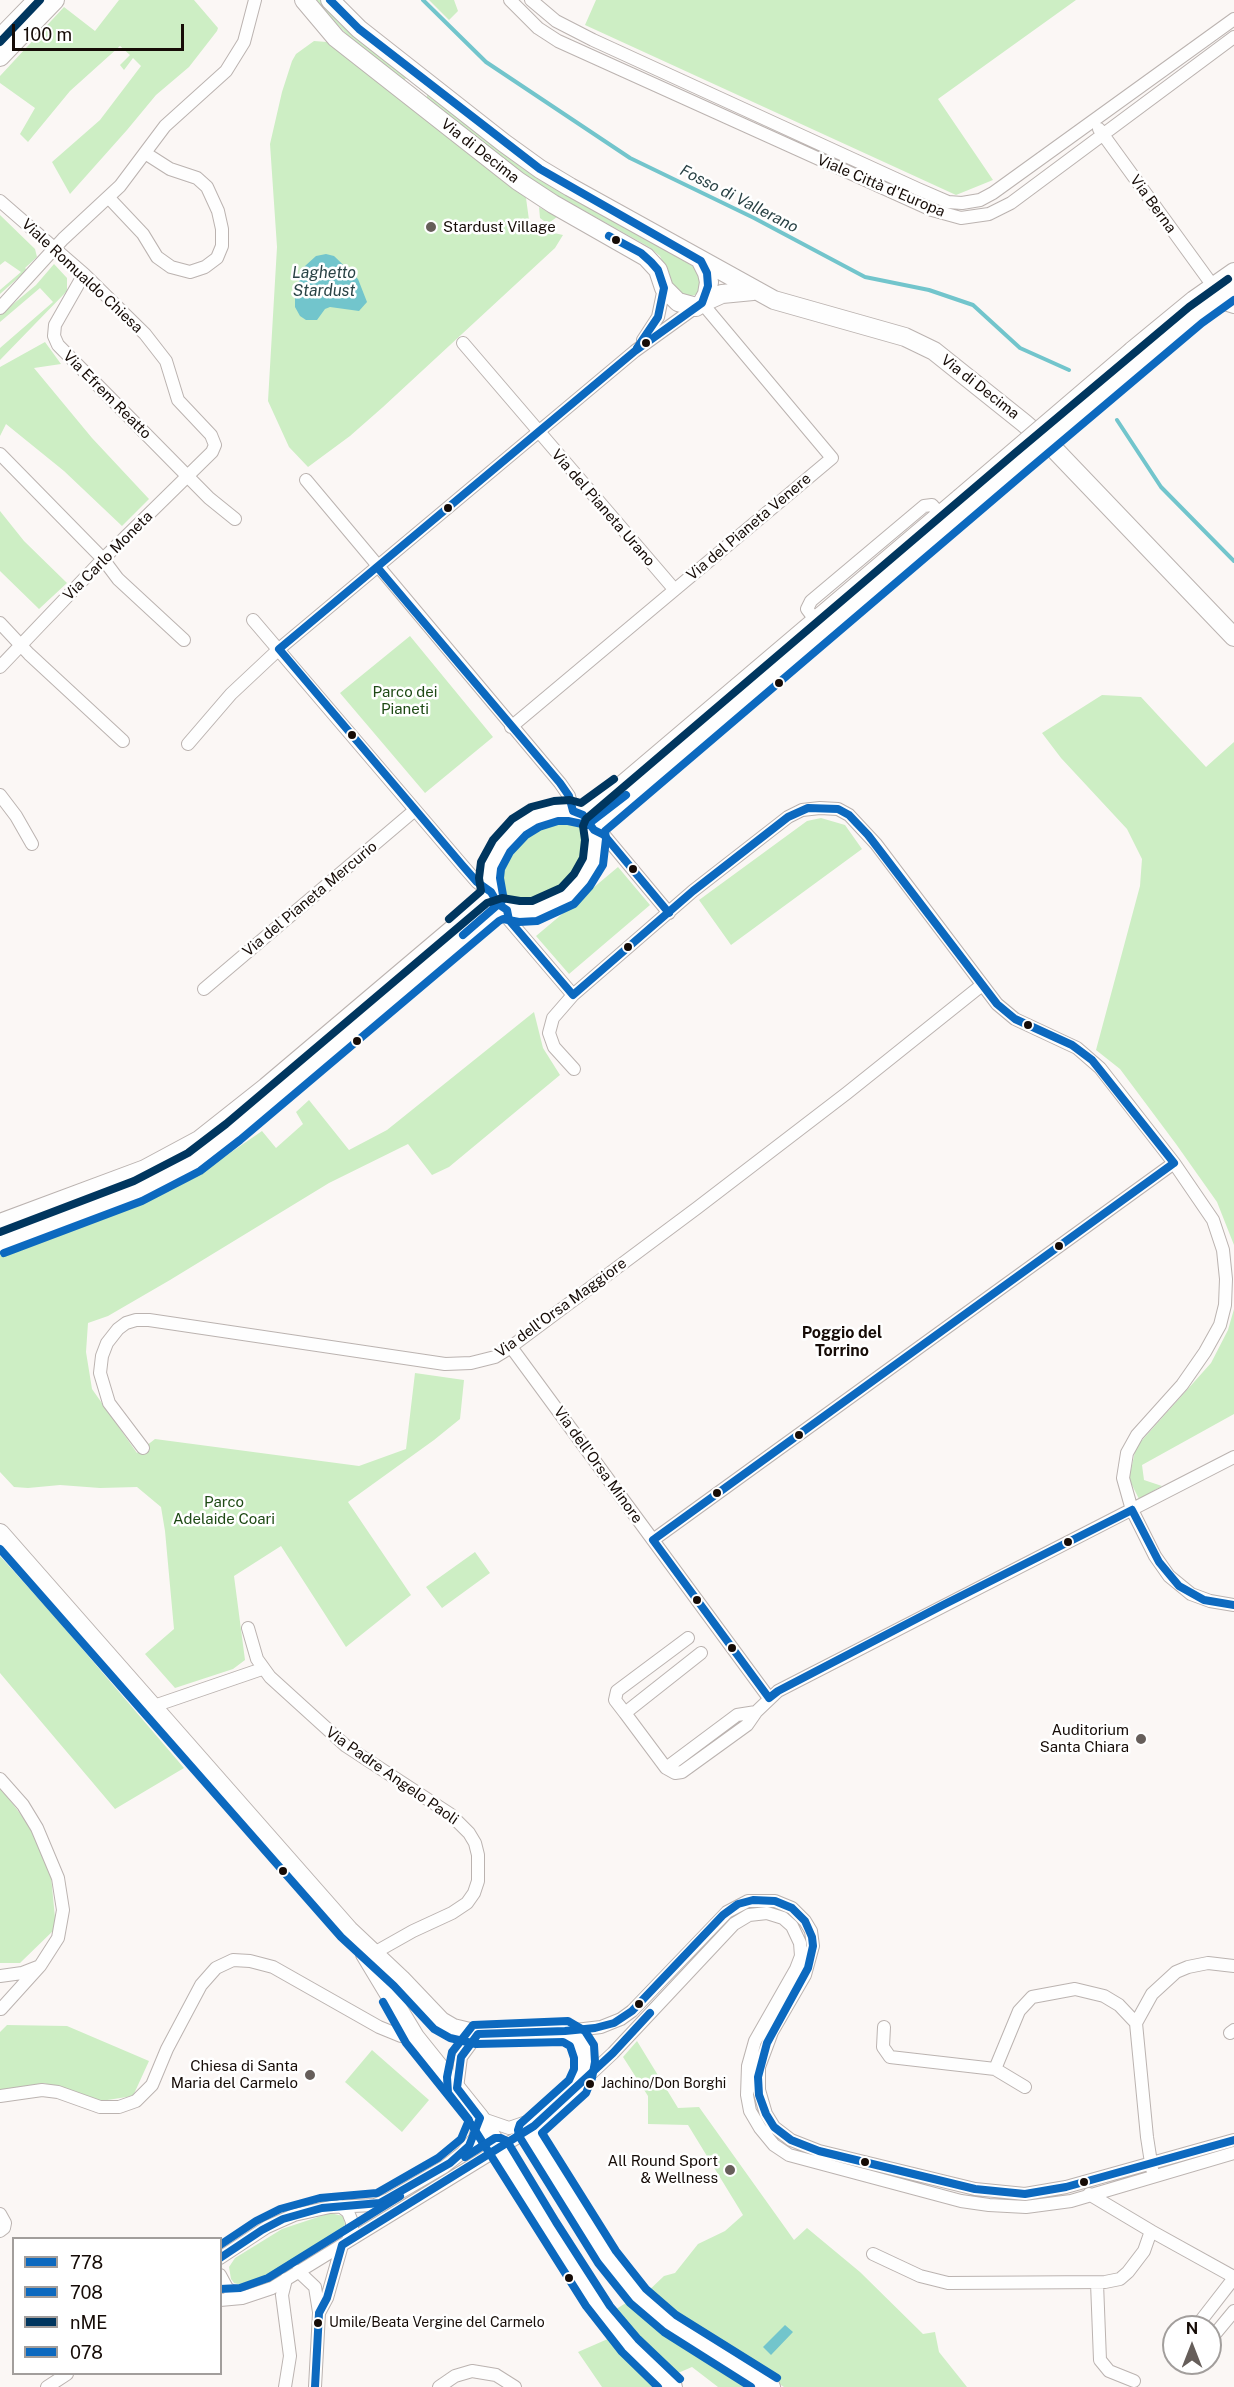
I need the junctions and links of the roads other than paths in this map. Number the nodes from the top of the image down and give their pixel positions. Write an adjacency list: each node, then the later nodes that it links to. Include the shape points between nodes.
1 (37, 0): 11 (street)
2 (55, 0): 13 (street)
3 (244, 0): 9 (street)
4 (255, 0): 9 (street)
5 (304, 0): 15 (street, Via di Decima, via 336,38)
6 (330, 0): 14 (street, Via di Decima, via 359,29)
7 (510, 0): 17 (street, Viale Città d'Europa, via 538,28 558,41 953,217 979,217 1005,207)
8 (531, 0): 16 (street, Viale Città d'Europa, via 556,21 593,40 948,202 984,198)
9 (252, 16): 18 (street, via 232,64 165,126)
10 (1234, 19): 16 (street, Viale Città d'Europa)
11 (0, 38)
12 (1234, 38): 17 (street, Viale Città d'Europa)
13 (0, 57)
14 (429, 84): 15 (street); 22 (street, Via di Decima, via 540,169)
15 (414, 99): 26 (street, Via di Decima, via 518,181 641,253 657,270)
16 (1093, 122): 17 (street, Via Berna)
17 (1103, 135): 28 (street, Via Berna)
18 (145, 153): 19 (street); 19 (street, via 207,187 222,229 217,258 190,272 171,267 157,257 143,234)
19 (109, 198): 21 (street)
20 (0, 201): 21 (street, Viale Romualdo Chiesa)
21 (54, 248): 24 (street, Viale Romualdo Chiesa); 31 (street)
22 (701, 261): 27 (street, Via di Decima); 29 (street, via 708,282 707,294)
23 (1234, 272): 28 (street)
24 (84, 274): 35 (street, Viale Romualdo Chiesa, via 128,315 162,355 176,397 211,435); 37 (street, Via Efrem Reatto, via 56,322 57,343)
25 (1234, 287): 28 (street)
26 (664, 288): 29 (street, Via di Decima, via 675,300); 33 (street, via 658,317)
27 (755, 291): 29 (street, Via di Decima, via 722,294); 46 (street, Via di Decima, via 790,306 905,337 941,356 1056,451)
28 (1214, 294): 30 (street); 39 (street, bridge)
29 (699, 305): 33 (street); 43 (street, Via del Pianeta Venere, via 832,458)
30 (1234, 307)
31 (0, 308)
32 (463, 343): 34 (street, Via del Pianeta Urano)
33 (635, 351): 34 (street)
34 (537, 431): 42 (street); 43 (street, Via del Pianeta Urano)
35 (215, 445): 37 (street, Via Carlo Moneta)
36 (0, 454): 41 (street)
37 (188, 476): 40 (street, Via Efrem Reatto); 41 (street, Via Carlo Moneta)
38 (306, 480): 42 (street)
39 (962, 504): 56 (street); 56 (street, via 940,514 625,783)
40 (235, 519)
41 (104, 559): 47 (street, via 118,579); 48 (street, Via Carlo Moneta)
42 (377, 567): 49 (street); 51 (street)
43 (674, 589): 51 (street, Via del Pianeta Venere)
44 (253, 620): 49 (street)
45 (0, 623): 48 (street)
46 (1234, 638)
47 (184, 640)
48 (21, 646): 50 (street, Via Carlo Moneta); 52 (street)
49 (279, 649): 53 (street, via 231,694); 55 (street)
50 (0, 668)
51 (511, 727): 56 (street, via 560,783)
52 (123, 741)
53 (188, 744)
54 (0, 795): 57 (street)
55 (415, 810): 58 (street); 61 (street, Via del Pianeta Mercurio)
56 (586, 821): 58 (street, via 548,812 516,830 501,846 491,866 489,874); 58 (street, via 596,843 593,861 573,890 554,904 537,910 519,912); 59 (street, via 604,835)
57 (32, 844)
58 (498, 901): 62 (street, via 509,920); 65 (street, via 208,1133 145,1169); 66 (street, via 487,917 200,1158 147,1187)
59 (669, 913): 60 (street, via 789,818 808,808 833,808 849,815 868,835); 62 (street)
60 (982, 985): 64 (street, via 1008,1014 1072,1045 1092,1060); 67 (street, Via dell'Orsa Maggiore, via 733,1181)
61 (204, 988)
62 (573, 995): 63 (street, via 553,1018 549,1033 554,1047)
63 (573, 1070)
64 (1174, 1163): 70 (street, via 1220,1236 1226,1298 1220,1325 1205,1352 1182,1385 1137,1435 1127,1453 1123,1478); 72 (street)
65 (0, 1224)
66 (0, 1243)
67 (511, 1347): 68 (street, Via dell'Orsa Maggiore, via 489,1359 451,1364 152,1320 132,1321 107,1342 100,1373 110,1403); 72 (street, Via dell'Orsa Minore)
68 (142, 1448)
69 (1234, 1457): 70 (street)
70 (1132, 1510): 73 (street, via 1159,1563 1179,1586 1204,1600); 78 (street)
71 (0, 1533): 79 (street)
72 (653, 1540): 78 (street, Via dell'Orsa Minore)
73 (1234, 1605)
74 (248, 1628): 77 (street)
75 (688, 1638): 80 (street, via 617,1691 615,1700)
76 (701, 1653): 80 (street)
77 (262, 1669): 79 (street); 83 (street, Via Padre Angelo Paoli, via 339,1740 454,1818 477,1847 478,1881 467,1903)
78 (770, 1698): 80 (street, via 756,1712 737,1715 666,1768)
79 (151, 1707): 82 (street)
80 (624, 1713)
81 (0, 1779): 84 (street, via 37,1827 61,1890 60,1934)
82 (349, 1930): 83 (street); 90 (street)
83 (374, 1953): 89 (street)
84 (40, 1966): 87 (street); 91 (street)
85 (1234, 1966): 92 (street, via 1203,1963 1176,1972 1152,1994)
86 (671, 1970): 88 (street); 94 (street, via 618,2021); 109 (street, via 738,1904 771,1900 795,1910 809,1928 812,1953 805,1976 772,2032 760,2062 758,2086 766,2114 778,2130 798,2144)
87 (0, 1976)
88 (682, 1979): 98 (street); 112 (street, via 745,1916 772,1914 792,1926 801,1956 753,2048 747,2079 750,2111 768,2139 789,2155)
89 (407, 1985): 90 (street); 95 (street, via 441,2021)
90 (391, 1995): 96 (street)
91 (0, 2007)
92 (1136, 2023): 97 (street, via 1115,2003 1093,1992 1070,1989 1037,1995 1021,2008); 108 (street)
93 (884, 2027): 97 (street, via 883,2047 890,2057)
94 (565, 2031): 95 (street); 98 (street, via 578,2038 585,2054)
95 (478, 2034): 100 (street, via 461,2057)
96 (415, 2037): 100 (street); 101 (street, via 396,2035 379,2027 273,1967 233,1960 214,1970 201,1985 152,2085 139,2100 110,2108 48,2090)
97 (995, 2069): 99 (street)
98 (578, 2086): 102 (street)
99 (1025, 2087)
100 (457, 2088): 103 (street)
101 (0, 2096)
102 (545, 2115): 103 (street, via 509,2128); 104 (street)
103 (480, 2118): 106 (street); 114 (street, via 469,2146 438,2170 384,2202)
104 (528, 2131): 106 (street); 140 (street, via 613,2266 638,2296 670,2323)
105 (1234, 2140): 108 (street)
106 (499, 2148): 118 (street); 139 (street, via 602,2312)
107 (1234, 2153): 110 (street)
108 (1151, 2163): 110 (street); 111 (street)
109 (903, 2172): 111 (street, via 1014,2194 1045,2192); 112 (street)
110 (1154, 2176): 113 (street)
111 (1080, 2183): 113 (street)
112 (899, 2185): 113 (street, via 961,2201 1003,2206 1049,2205)
113 (1092, 2196): 117 (street)
114 (340, 2206): 118 (street, via 352,2222); 120 (street, via 283,2219)
115 (0, 2214): 116 (street, via 5,2223)
116 (0, 2231)
117 (1151, 2231): 122 (street); 125 (street, via 1143,2254 1125,2275)
118 (345, 2243): 121 (street); 129 (street)
119 (873, 2254): 125 (street, via 942,2283)
120 (222, 2257)
121 (298, 2271): 123 (street); 129 (street, via 315,2288)
122 (1234, 2277): 130 (street)
123 (286, 2278): 126 (street, via 272,2288); 135 (street, via 282,2295 290,2356)
124 (222, 2279): 126 (street, via 227,2288)
125 (1097, 2283): 133 (street, via 1100,2360 1109,2371)
126 (242, 2298): 127 (street)
127 (222, 2300)
128 (1234, 2311): 131 (street)
129 (319, 2313): 136 (street)
130 (1205, 2315)
131 (1222, 2326)
132 (64, 2375): 134 (street)
133 (1134, 2381)
134 (47, 2387)
135 (285, 2387)
136 (315, 2387)
137 (439, 2387): 138 (street, via 459,2374 477,2372 496,2375)
138 (514, 2387)
139 (673, 2387)
140 (771, 2387)

